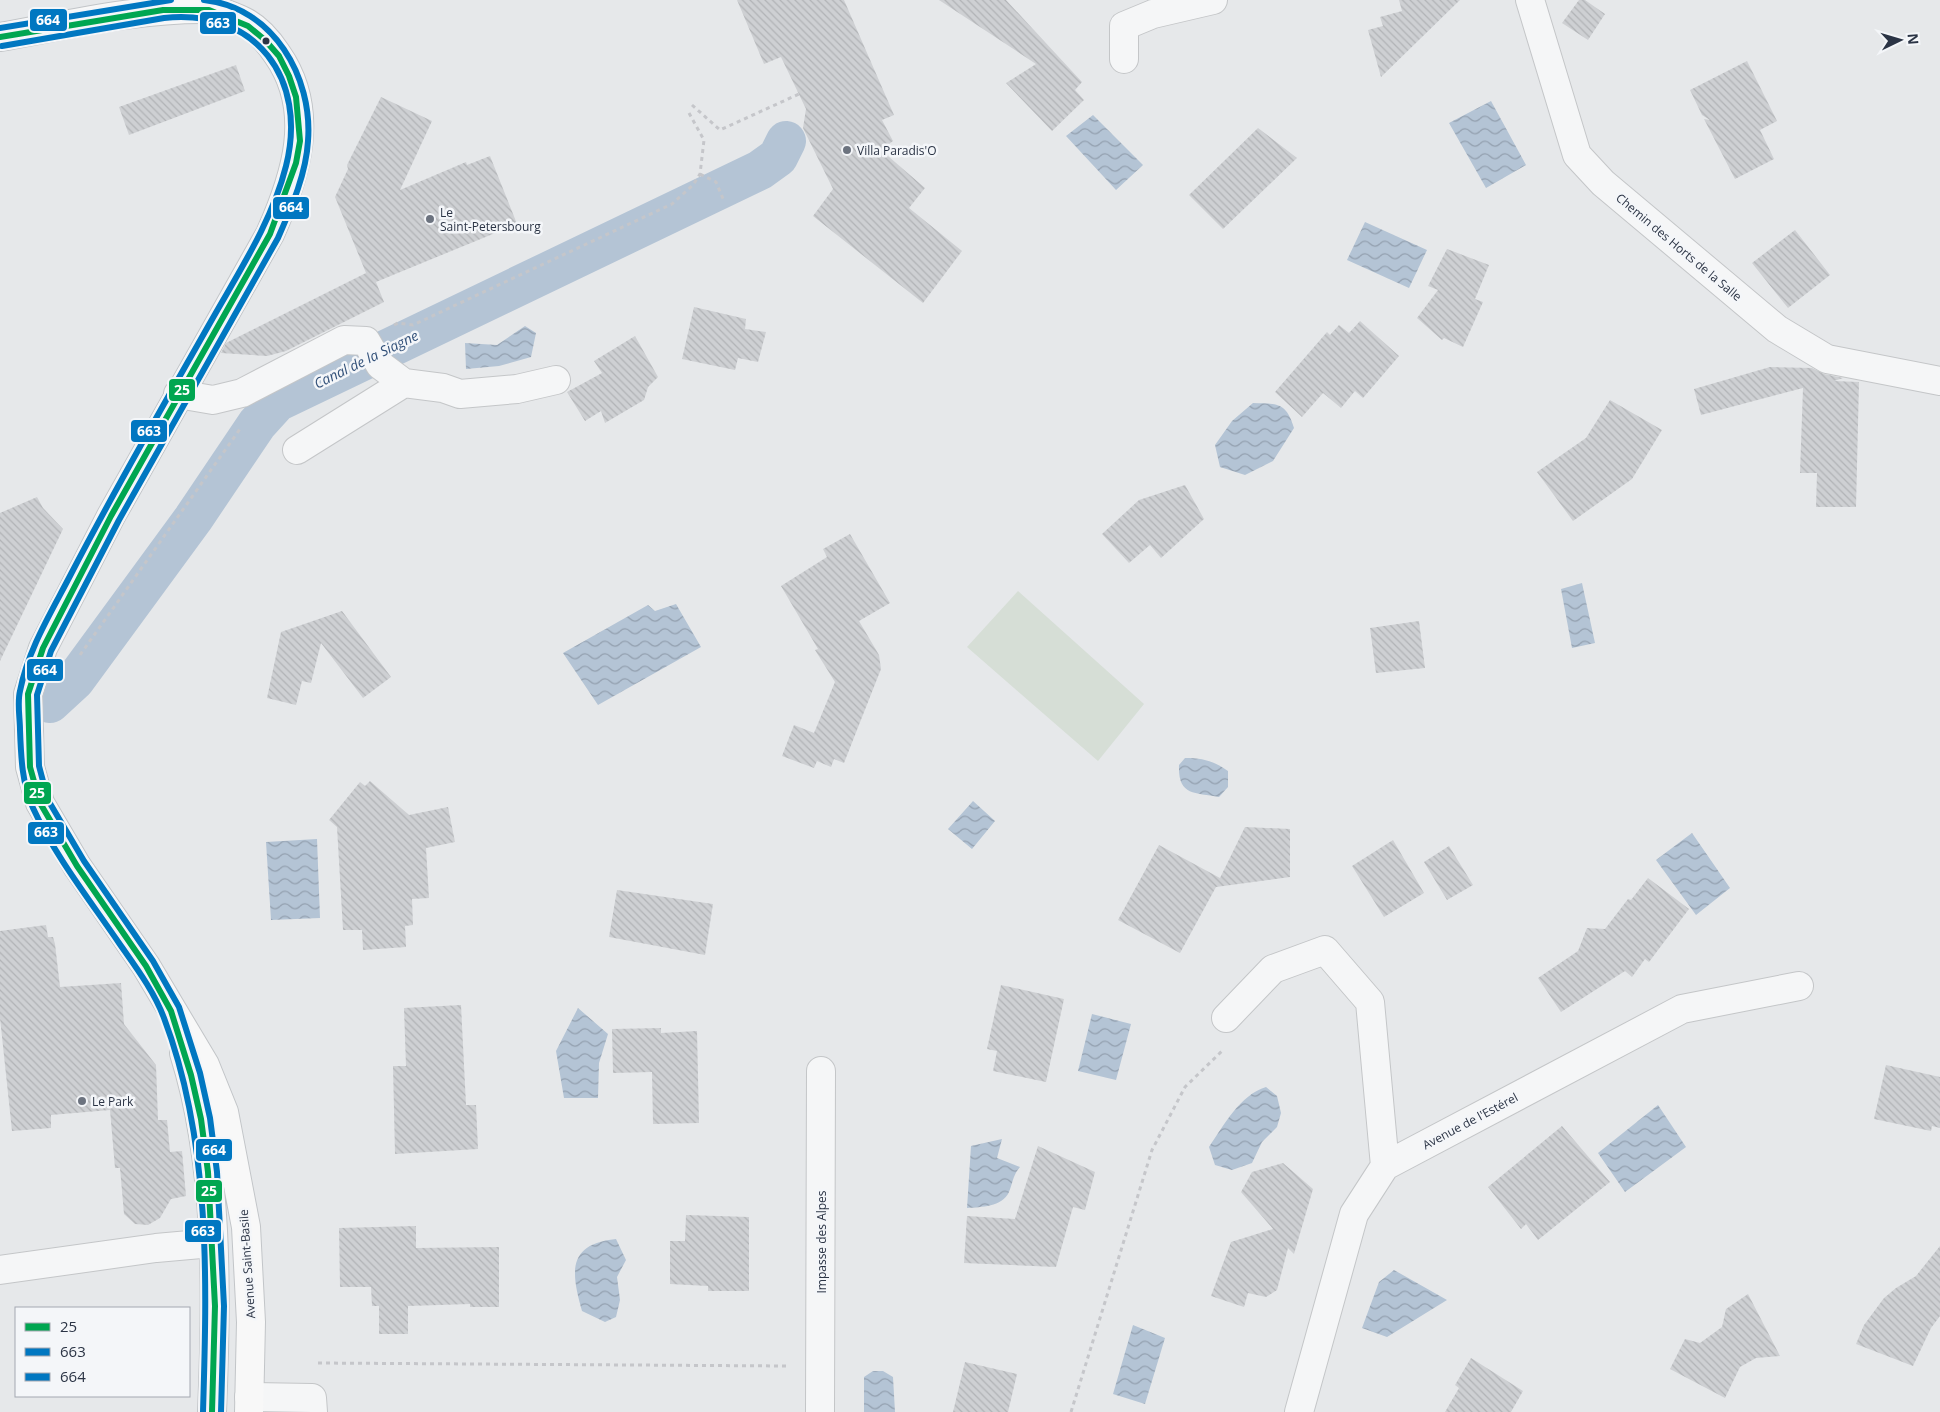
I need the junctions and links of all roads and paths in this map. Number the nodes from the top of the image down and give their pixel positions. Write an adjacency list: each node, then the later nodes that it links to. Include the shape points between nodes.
1 (1212, 0): 5 (street, via 1153,14 1124,26)
2 (1530, 0): 13 (street, Chemin des Horts de la Salle, via 1577,155 1603,183 1777,329 1827,359)
3 (200, 3): 4 (main road, Avenue Saint-Basile); 15 (main road, Avenue Saint-Basile, via 245,22 268,40 286,67 296,91 300,130 297,162 274,226)
4 (0, 37)
5 (1124, 59)
6 (798, 94): 7 (path, via 720,130)
7 (692, 105)
8 (689, 113): 9 (path, via 704,140)
9 (700, 174): 10 (path, via 716,182); 11 (path, via 672,204 414,326 398,323)
10 (724, 201)
11 (372, 350): 14 (street); 15 (street, via 344,340 242,393 213,400)
12 (556, 380): 14 (street, via 516,389 460,394 443,388)
13 (1940, 380)
14 (404, 383): 17 (street)
15 (178, 394): 20 (main road, Avenue Saint-Basile, via 44,648 28,694 30,767 40,803 77,866 146,966)
16 (241, 427): 18 (path)
17 (297, 450)
18 (76, 659)
19 (1799, 986): 23 (street, Avenue de l'Estérel, via 1682,1009)
20 (171, 1011): 24 (main road, Avenue Saint-Basile, via 201,1119); 28 (main road, Avenue Saint-Basile, via 205,1065 224,1112 236,1167 246,1227 251,1322)
21 (1226, 1018): 23 (street, via 1273,969 1326,950 1370,1002); 32 (path, via 1222,1050 1185,1087 1152,1150)
22 (821, 1071): 27 (street, Impasse des Alpes)
23 (1385, 1166): 33 (street, Avenue de l'Estérel, via 1354,1214)
24 (212, 1243): 25 (street); 29 (main road, Avenue Saint-Basile)
25 (0, 1270)
26 (313, 1363): 27 (path)
27 (820, 1366): 31 (street, Impasse des Alpes)
28 (249, 1404): 30 (street, via 312,1398)
29 (212, 1412)
30 (313, 1412)
31 (820, 1412)
32 (1071, 1412)
33 (1299, 1412)

